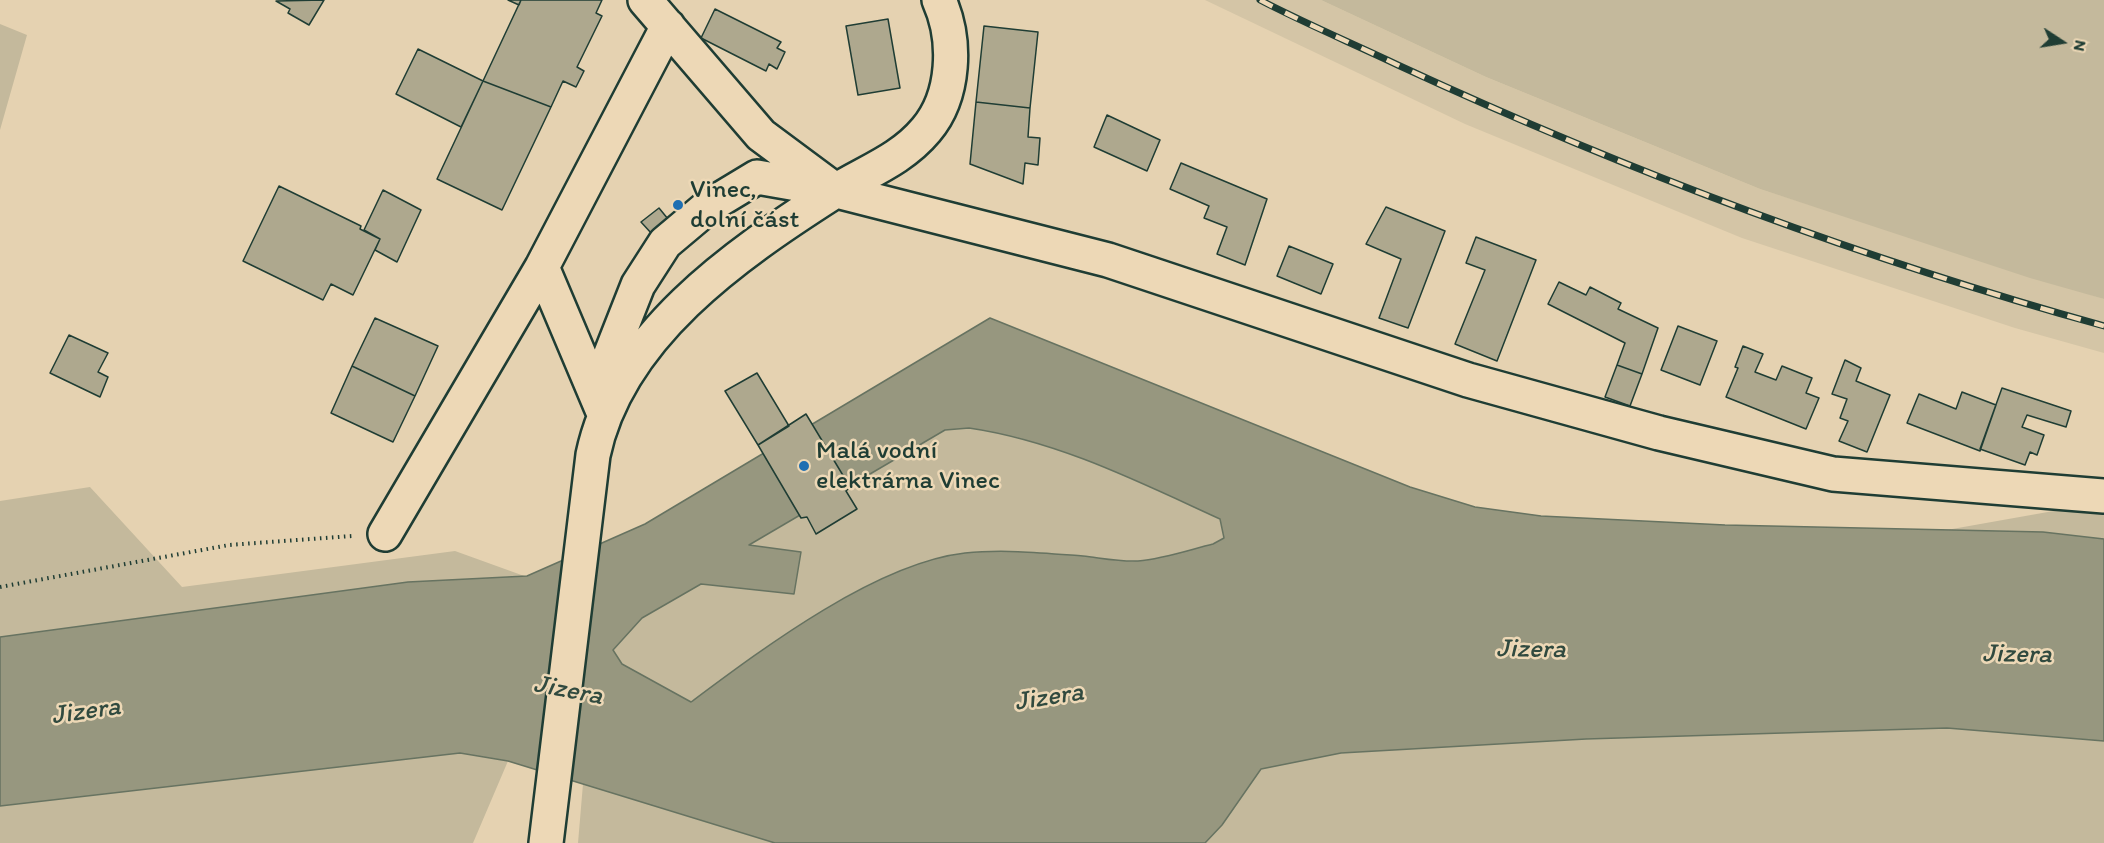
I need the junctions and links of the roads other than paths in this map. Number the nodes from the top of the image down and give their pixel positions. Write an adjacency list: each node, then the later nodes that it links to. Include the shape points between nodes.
1 (645, 0): 3 (street)
2 (939, 0): 4 (street, via 947,24 951,63 940,106 928,128 911,146)
3 (668, 26): 4 (street, via 761,135); 5 (street)
4 (837, 191): 6 (street, via 735,261 691,300 652,338); 6 (street, via 757,177 710,206 665,243 638,285 608,361); 7 (street, via 1108,260 1468,380 1670,435 1833,474)
5 (542, 267): 6 (street); 8 (street)
6 (604, 414): 9 (street, via 593,455)
7 (2104, 496)
8 (385, 534)
9 (546, 843)

